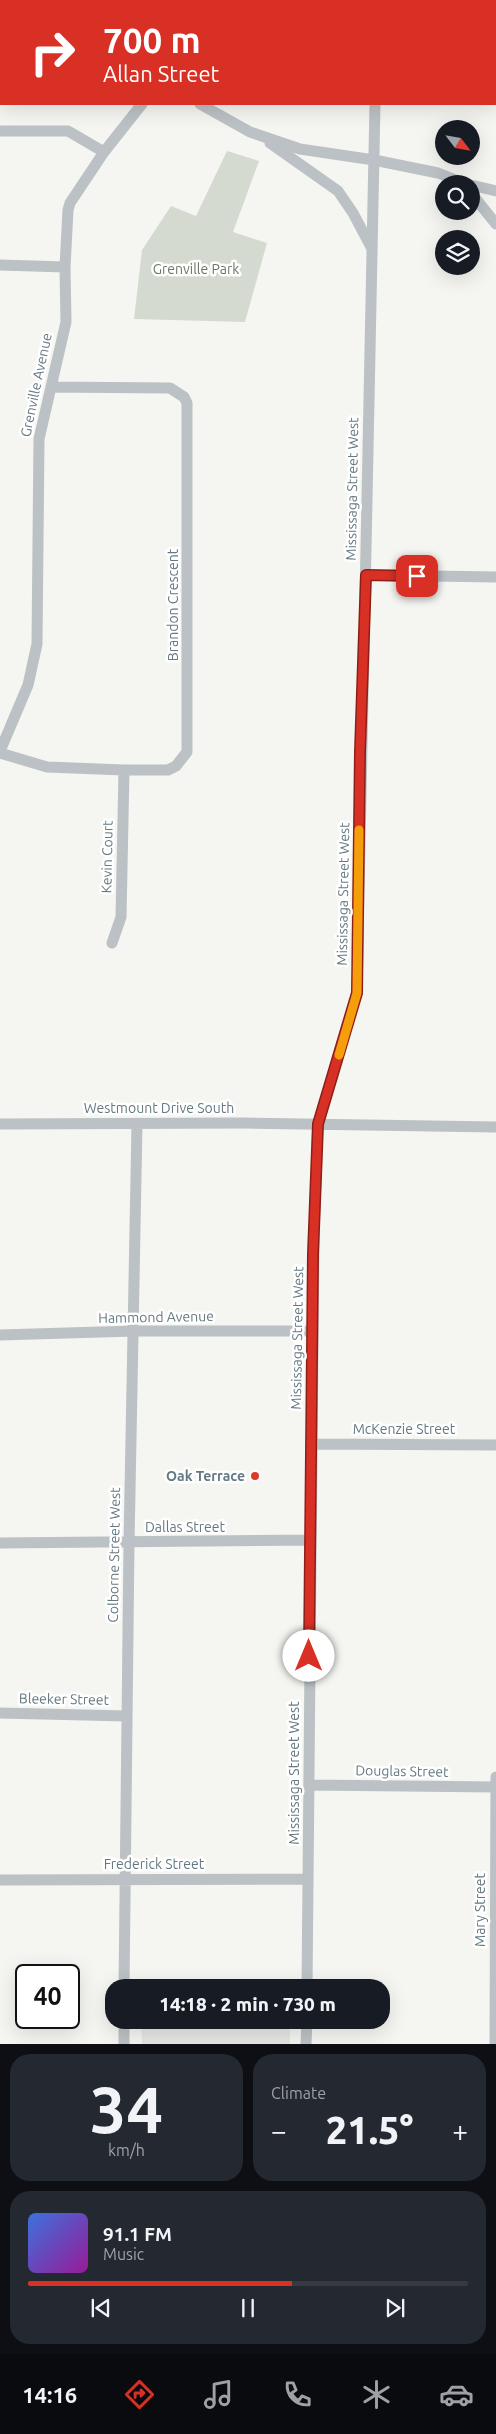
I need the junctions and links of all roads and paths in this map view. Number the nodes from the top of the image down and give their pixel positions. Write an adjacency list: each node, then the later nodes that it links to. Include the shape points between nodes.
1 (141, 105): 6 (street, Grenville Avenue)
2 (202, 105): 5 (street)
3 (375, 105): 7 (street, Mississaga Street West)
4 (0, 131): 6 (street, via 68,131)
5 (258, 135): 7 (street, via 300,149); 13 (street, via 338,191)
6 (104, 152): 15 (street, Grenville Avenue, via 70,203)
7 (374, 160): 8 (street); 13 (street, Mississaga Street West)
8 (443, 175)
9 (480, 187): 10 (street)
10 (496, 191)
11 (480, 204): 12 (street)
12 (496, 224)
13 (372, 248): 17 (street, Mississaga Street West)
14 (0, 265): 15 (street)
15 (65, 267): 16 (street, Grenville Avenue, via 66,322)
16 (51, 387): 19 (street, Grenville Avenue, via 39,439 37,644 28,685); 20 (street, Brandon Crescent, via 170,388 184,397 187,403 187,752 176,766 168,770)
17 (366, 575): 18 (street); 24 (street, Mississaga Street West, via 357,993)
18 (496, 577)
19 (0, 752): 20 (street, Brandon Crescent, via 47,767)
20 (124, 770): 21 (street, Kevin Court, via 121,917)
21 (112, 944)
22 (0, 1124): 23 (street, Westmount Drive South)
23 (137, 1124): 24 (street, Westmount Drive South); 26 (street, Colborne Street West)
24 (318, 1124): 25 (street, Westmount Drive South); 27 (street, Mississaga Street West)
25 (496, 1127)
26 (134, 1331): 27 (street, Hammond Avenue); 28 (street, Hammond Avenue); 33 (street, Colborne Street West)
27 (312, 1331): 29 (street, Mississaga Street West)
28 (0, 1335)
29 (311, 1444): 30 (street, McKenzie Street); 31 (street, Mississaga Street West)
30 (496, 1445)
31 (310, 1540): 33 (street, Dallas Street); 37 (street, Mississaga Street West)
32 (0, 1543): 33 (street, Dallas Street)
33 (129, 1543): 35 (street, Colborne Street West)
34 (0, 1713): 35 (street, Bleeker Street)
35 (127, 1716): 39 (street, Colborne Street West)
36 (496, 1777): 38 (street, Mary Street)
37 (309, 1785): 38 (street, Douglas Street); 40 (street, Mississaga Street West)
38 (496, 1787): 48 (street, Mary Street)
39 (126, 1879): 40 (street, Frederick Street); 41 (street, Frederick Street); 42 (street, Colborne Street West)
40 (308, 1879): 43 (street, Mississaga Street West)
41 (0, 1880)
42 (124, 1979)
43 (307, 1979)
44 (124, 2029): 46 (street)
45 (306, 2029): 47 (street)
46 (124, 2044)
47 (306, 2044)
48 (495, 2044)

